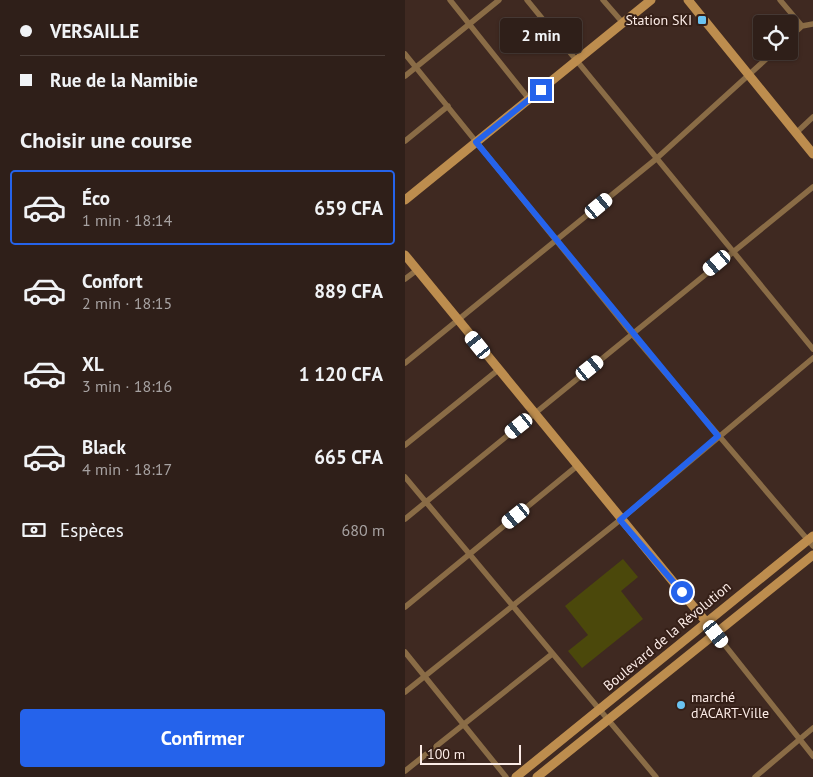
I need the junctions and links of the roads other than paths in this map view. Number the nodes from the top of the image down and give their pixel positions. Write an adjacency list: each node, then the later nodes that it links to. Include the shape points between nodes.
1 (450, 0): 9 (street)
2 (499, 0): 9 (street)
3 (527, 0): 15 (street)
4 (603, 0): 8 (street)
5 (651, 0): 8 (street)
6 (688, 0): 18 (street)
7 (780, 0): 11 (street)
8 (623, 23): 15 (street)
9 (470, 24): 16 (street); 19 (street)
10 (813, 24): 11 (street)
11 (801, 26): 12 (street)
12 (798, 29)
13 (405, 54): 16 (street)
14 (766, 60): 18 (street)
15 (576, 61): 19 (street); 26 (street)
16 (416, 67): 17 (street); 20 (street)
17 (405, 76)
18 (750, 76): 22 (street); 26 (street)
19 (529, 100): 24 (street)
20 (449, 106): 23 (street); 24 (street)
21 (813, 117): 22 (street)
22 (796, 133): 25 (street)
23 (405, 141)
24 (476, 142): 28 (street); 29 (street)
25 (813, 154)
26 (656, 159): 29 (street); 30 (street)
27 (813, 187): 30 (street)
28 (405, 200)
29 (557, 241): 34 (street); 35 (street)
30 (732, 251): 35 (street); 36 (street)
31 (405, 255): 32 (street)
32 (417, 270): 33 (street); 34 (street)
33 (405, 279)
34 (458, 320): 38 (street); 39 (street)
35 (632, 334): 40 (street); 41 (street)
36 (813, 349)
37 (813, 358): 41 (street)
38 (405, 363)
39 (498, 370): 40 (street); 42 (street)
40 (534, 414): 43 (street); 45 (street)
41 (718, 436): 47 (street); 48 (street)
42 (405, 445)
43 (577, 466): 47 (street); 49 (street)
44 (405, 477): 45 (street)
45 (426, 501): 46 (street); 49 (street)
46 (405, 519)
47 (620, 520): 51 (street); 53 (street)
48 (811, 541): 53 (street, Boulevard de la Révolution)
49 (470, 554): 51 (street); 52 (street)
50 (813, 555): 54 (street, Boulevard de la Révolution)
51 (513, 606): 56 (street); 57 (street)
52 (405, 607)
53 (706, 622): 54 (street); 59 (street, Boulevard de la Révolution)
54 (716, 634): 60 (street, Boulevard de la Révolution); 63 (street)
55 (405, 652): 57 (street)
56 (552, 654): 59 (street); 61 (street)
57 (425, 676): 58 (street); 61 (street)
58 (405, 692)
59 (599, 711): 60 (street); 67 (street, Boulevard de la Révolution)
60 (609, 721): 68 (street, Boulevard de la Révolution); 69 (street)
61 (462, 724): 65 (street); 66 (street)
62 (813, 728): 63 (street)
63 (799, 739): 64 (street); 70 (street)
64 (813, 756)
65 (405, 771)
66 (506, 777)
67 (516, 777)
68 (537, 777)
69 (656, 777)
70 (755, 777)

